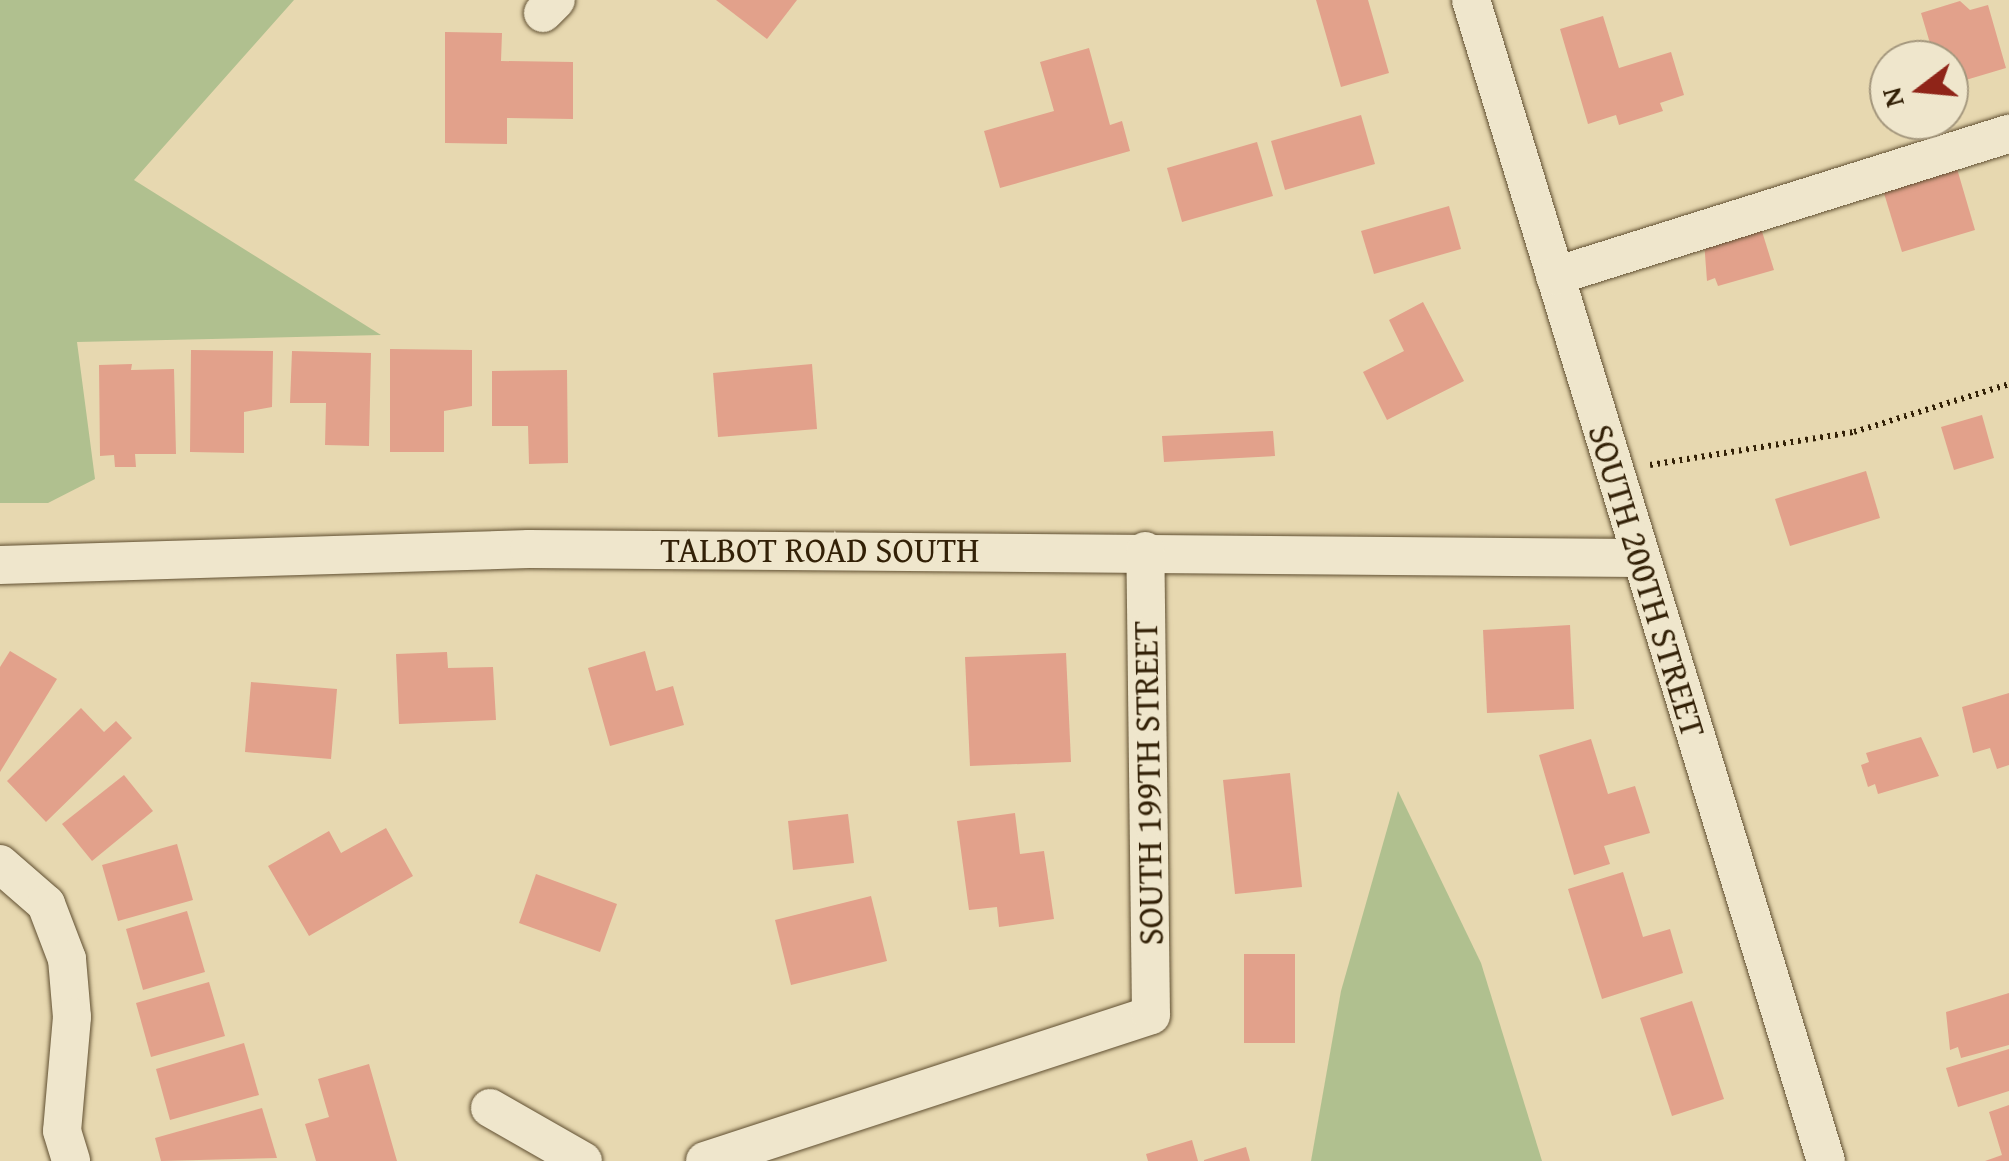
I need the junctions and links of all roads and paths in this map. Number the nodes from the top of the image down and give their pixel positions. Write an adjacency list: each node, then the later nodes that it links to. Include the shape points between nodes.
1 (1471, 0): 3 (street, SOUTH 200TH STREET)
2 (2009, 134): 3 (street)
3 (1555, 276): 5 (street, SOUTH 200TH STREET)
4 (2009, 384): 5 (path, via 1854,432)
5 (1614, 471): 7 (street, SOUTH 200TH STREET)
6 (1145, 551): 7 (street, TALBOT ROAD SOUTH); 8 (street, TALBOT ROAD SOUTH, via 529,549); 13 (street, SOUTH 199TH STREET, via 1151,1015)
7 (1639, 558): 14 (street, SOUTH 200TH STREET)
8 (0, 565)
9 (0, 864): 11 (street, via 46,904 67,958 72,1017 62,1131)
10 (490, 1108): 12 (street)
11 (72, 1161)
12 (583, 1161)
13 (705, 1161)
14 (1826, 1161)

